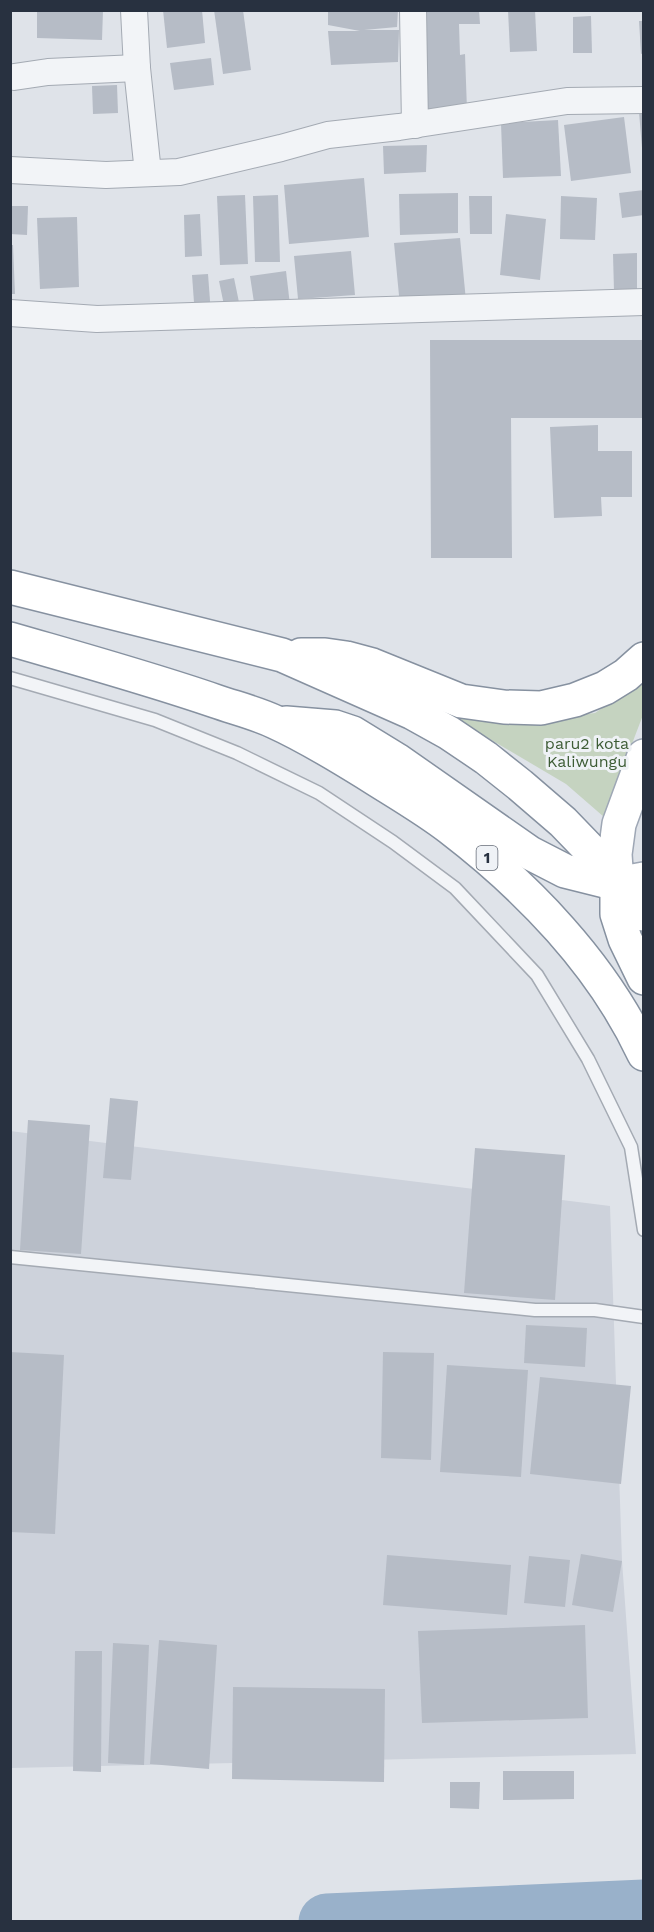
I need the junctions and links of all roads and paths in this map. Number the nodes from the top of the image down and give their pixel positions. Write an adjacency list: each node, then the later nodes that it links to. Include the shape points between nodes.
1 (134, 10): 3 (street)
2 (413, 10): 6 (street)
3 (137, 69): 4 (street); 8 (street)
4 (14, 77)
5 (644, 100): 6 (street, via 567,101)
6 (415, 125): 8 (street, via 328,135 180,172)
7 (10, 170): 8 (street)
8 (148, 173)
9 (644, 302): 10 (street, via 96,320)
10 (10, 313)
11 (10, 587): 13 (main road)
12 (10, 639): 16 (main road, 1, via 184,690)
13 (282, 655): 14 (main road, via 346,658 461,701 541,708 605,688); 18 (main road, via 413,713 486,758)
14 (644, 659)
15 (10, 678): 22 (lane, via 155,720 237,753 319,793 455,888 537,975 588,1059 631,1147)
16 (275, 722): 18 (main road, 1, via 335,727 353,733 530,854 565,870); 21 (main road, 1, via 388,787 449,827 489,860 561,931 590,967)
17 (644, 756): 18 (main road, via 619,824 615,854)
18 (630, 881): 19 (main road); 20 (main road, via 617,914)
19 (644, 914)
20 (644, 978)
21 (644, 1054)
22 (644, 1230)
23 (10, 1257): 24 (lane, via 535,1310 596,1310)
24 (644, 1317)

